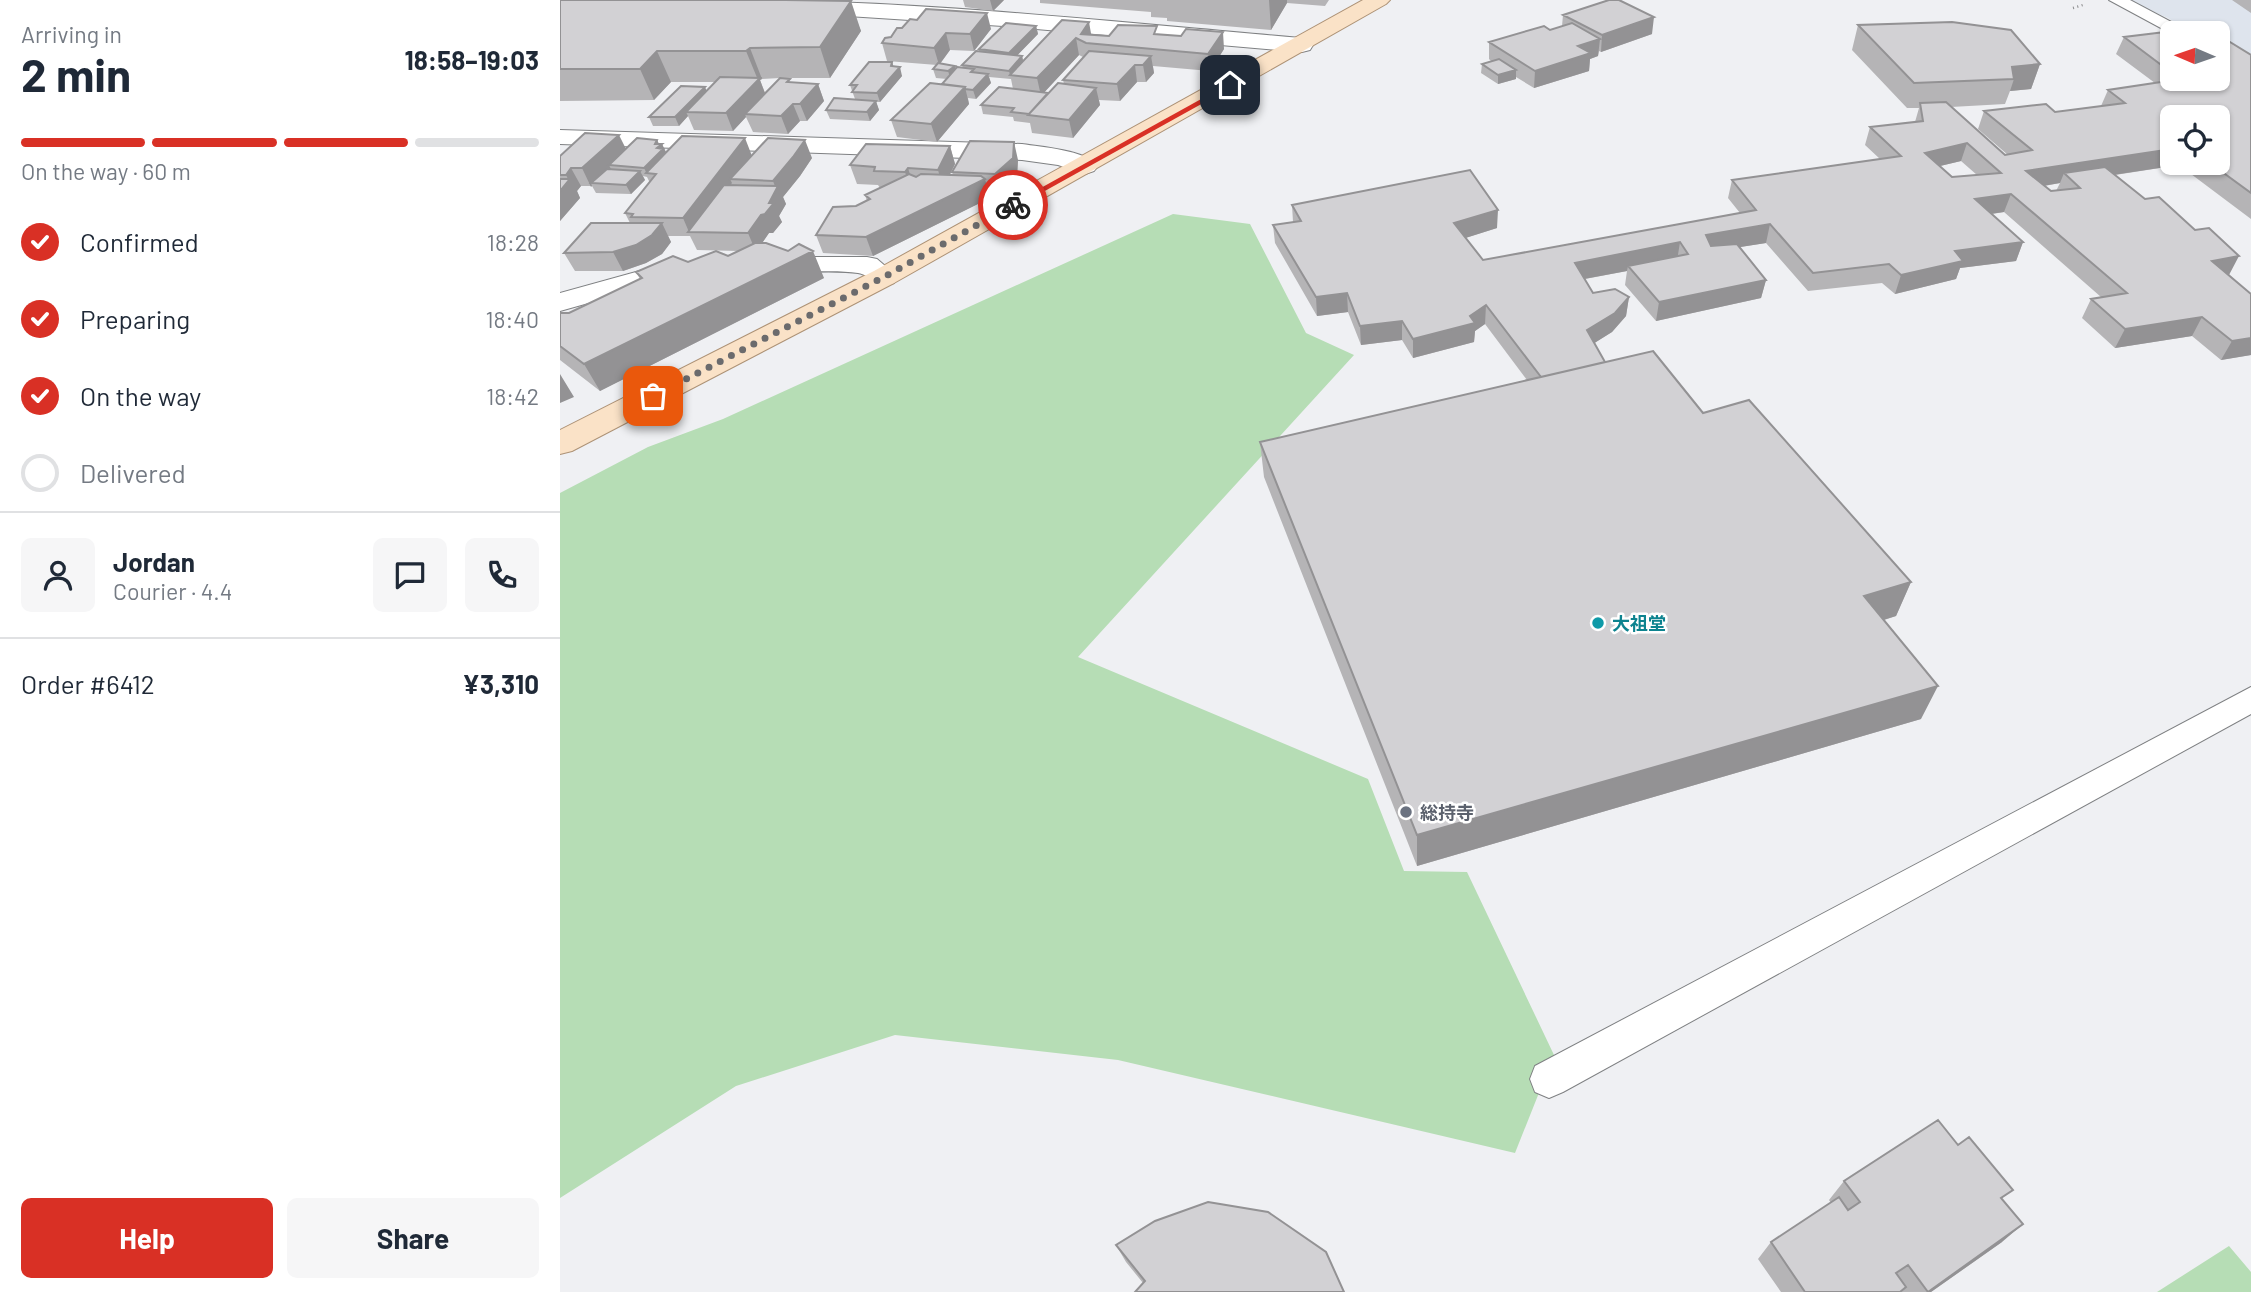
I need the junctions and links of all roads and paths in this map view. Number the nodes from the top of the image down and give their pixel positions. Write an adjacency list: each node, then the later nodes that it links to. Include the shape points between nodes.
1 (743, 0): 5 (street, via 739,3)
2 (1024, 0): 5 (street)
3 (1379, 0): 7 (main road)
4 (2117, 0): 6 (lane)
5 (1003, 19): 7 (street)
6 (2160, 22)
7 (1302, 45): 9 (main road)
8 (560, 137): 9 (street, via 1022,152)
9 (1085, 166): 10 (main road)
10 (884, 277): 11 (street, via 867,265 781,263 654,276); 12 (main road)
11 (560, 302)
12 (560, 443)
13 (2251, 699): 14 (lane)
14 (1549, 1079)

